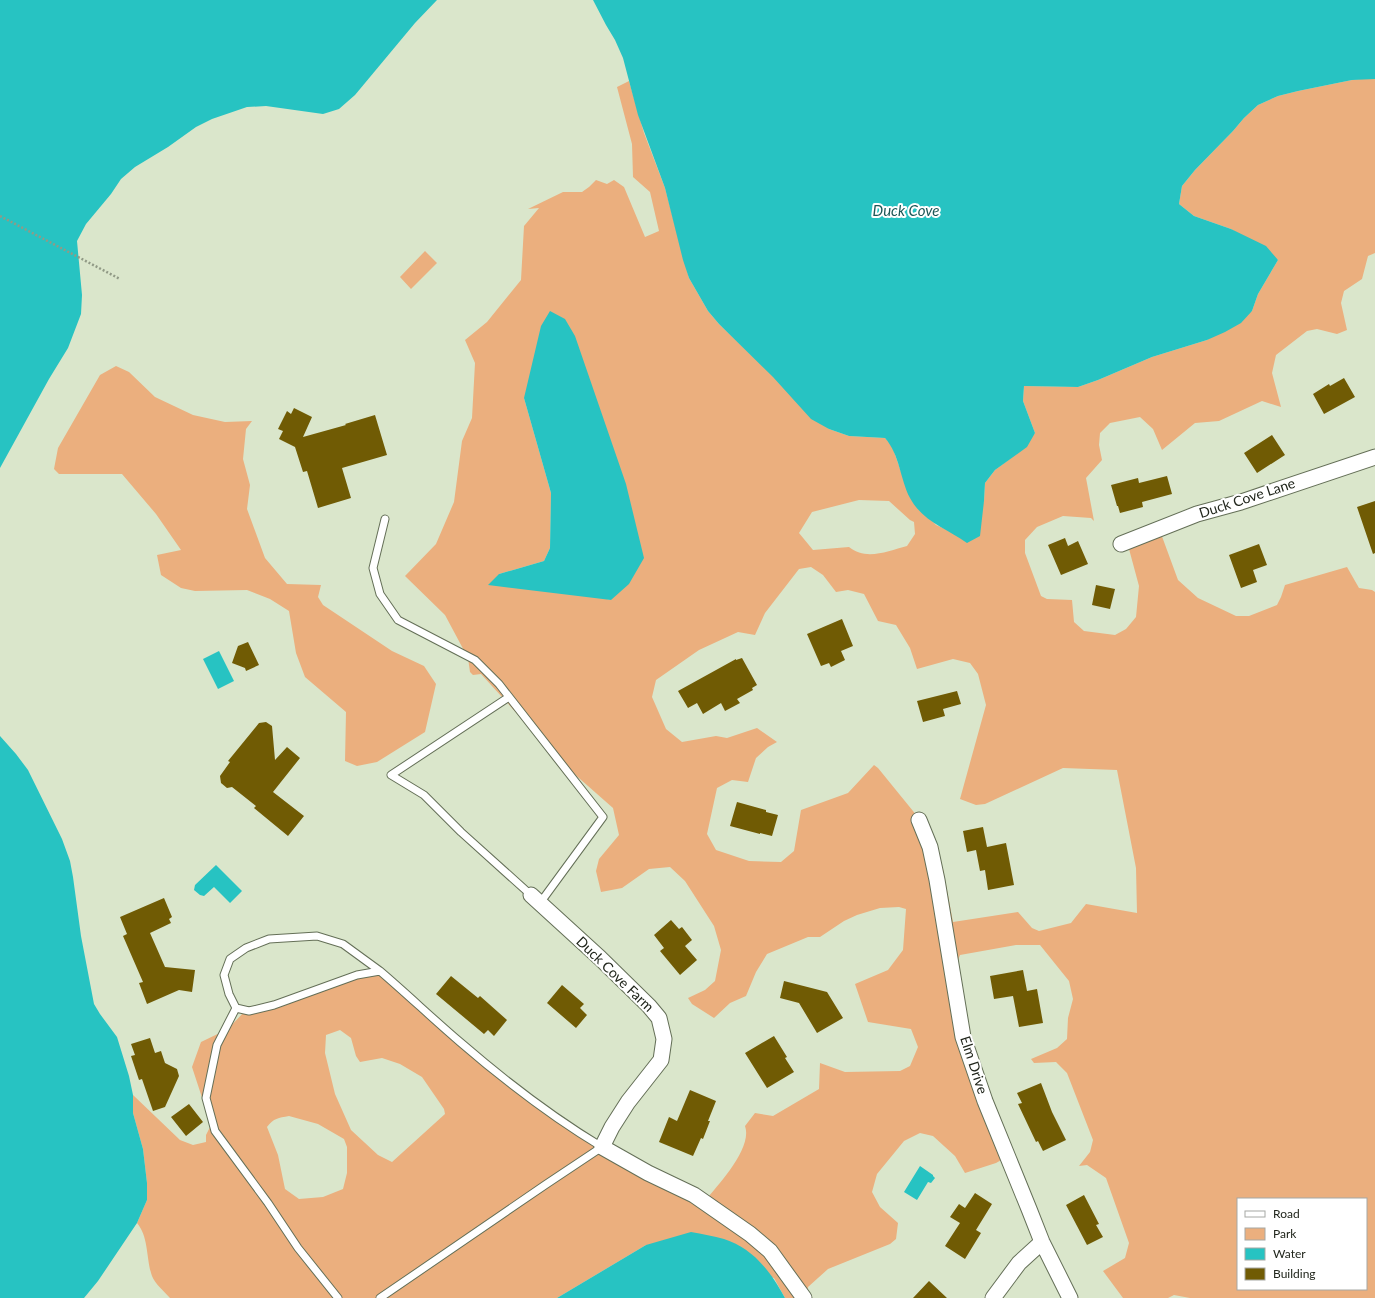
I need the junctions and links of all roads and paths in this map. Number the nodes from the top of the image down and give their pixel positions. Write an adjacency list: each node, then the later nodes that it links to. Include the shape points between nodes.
1 (0, 216): 2 (path)
2 (120, 279)
3 (1375, 457): 5 (street, Duck Cove Lane, via 1197,514)
4 (384, 519): 6 (lane, via 373,568 380,594 398,620 475,660)
5 (1121, 544)
6 (509, 697): 8 (lane, via 603,817); 8 (lane, via 391,776 424,795)
7 (920, 820): 12 (street, Elm Drive, via 936,873 963,1037 985,1101)
8 (536, 899): 11 (street, Duck Cove Farm, via 600,958 659,1018 664,1039 661,1060 628,1102)
9 (380, 971): 10 (lane, via 357,974 274,1005 249,1011); 10 (lane, via 343,944 323,938 316,936 269,939 246,948 230,959 224,975); 11 (lane, via 460,1042 530,1098)
10 (236, 1008): 13 (lane, via 217,1045 206,1098 215,1132 298,1248)
11 (602, 1147): 14 (lane); 15 (street, via 694,1195 750,1234 770,1251)
12 (1042, 1242): 16 (street, via 1019,1263); 17 (street, Elm Drive)
13 (338, 1298)
14 (380, 1298)
15 (804, 1298)
16 (992, 1298)
17 (1070, 1298)

